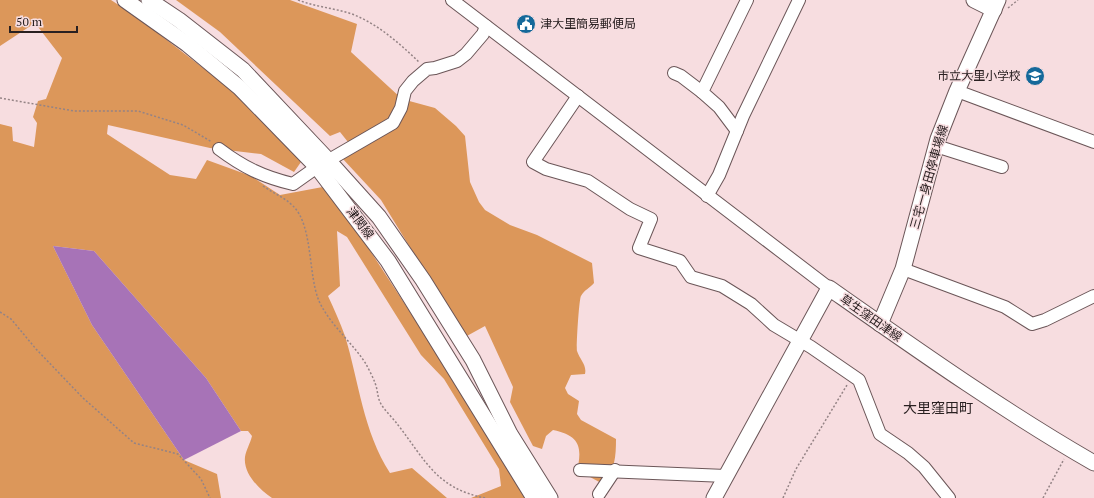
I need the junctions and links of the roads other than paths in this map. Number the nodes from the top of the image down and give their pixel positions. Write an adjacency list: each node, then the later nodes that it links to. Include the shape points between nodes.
1 (125, 0): 17 (main road, 津関線, via 187,44)
2 (150, 0): 17 (main road, 津関線, via 243,70)
3 (452, 0): 8 (street)
4 (747, 0): 11 (street)
5 (799, 0): 13 (street)
6 (974, 0): 7 (main road, 三宅一身田停車場線)
7 (996, 5): 10 (main road, 三宅一身田停車場線)
8 (486, 26): 12 (street); 17 (street, via 462,57 427,69 405,91 401,108 393,123)
9 (674, 73): 11 (street)
10 (957, 91): 14 (street); 15 (main road, 三宅一身田停車場線)
11 (702, 92): 13 (street, via 719,107)
12 (578, 96): 19 (street); 24 (street, via 533,162 546,169 588,181 630,209 651,219 639,248 680,261 691,277 722,286 751,304 774,325)
13 (737, 131): 19 (street, via 719,175)
14 (1094, 142)
15 (936, 146): 18 (street); 20 (main road, 三宅一身田停車場線)
16 (219, 149): 17 (street, via 239,164 268,178 293,184)
17 (323, 163): 30 (main road, 津関線, via 388,261); 31 (main road, 津関線, via 379,217 423,280 473,360 510,434)
18 (1002, 168)
19 (707, 196): 21 (street)
20 (903, 269): 22 (street, via 1005,307 1032,324); 23 (main road, 三宅一身田停車場線)
21 (829, 288): 23 (main road, 草生窪田津線); 24 (main road, 草生窪田津線)
22 (1094, 296)
23 (880, 324): 25 (main road, 草生窪田津線, via 1038,431)
24 (800, 340): 28 (main road, 草生窪田津線); 33 (street, via 859,380 880,434 924,467)
25 (1094, 463)
26 (580, 470): 27 (street)
27 (615, 470): 28 (street); 29 (street)
28 (726, 476): 32 (main road, 草生窪田津線)
29 (599, 494)
30 (534, 498)
31 (550, 498)
32 (714, 498)
33 (949, 498)

